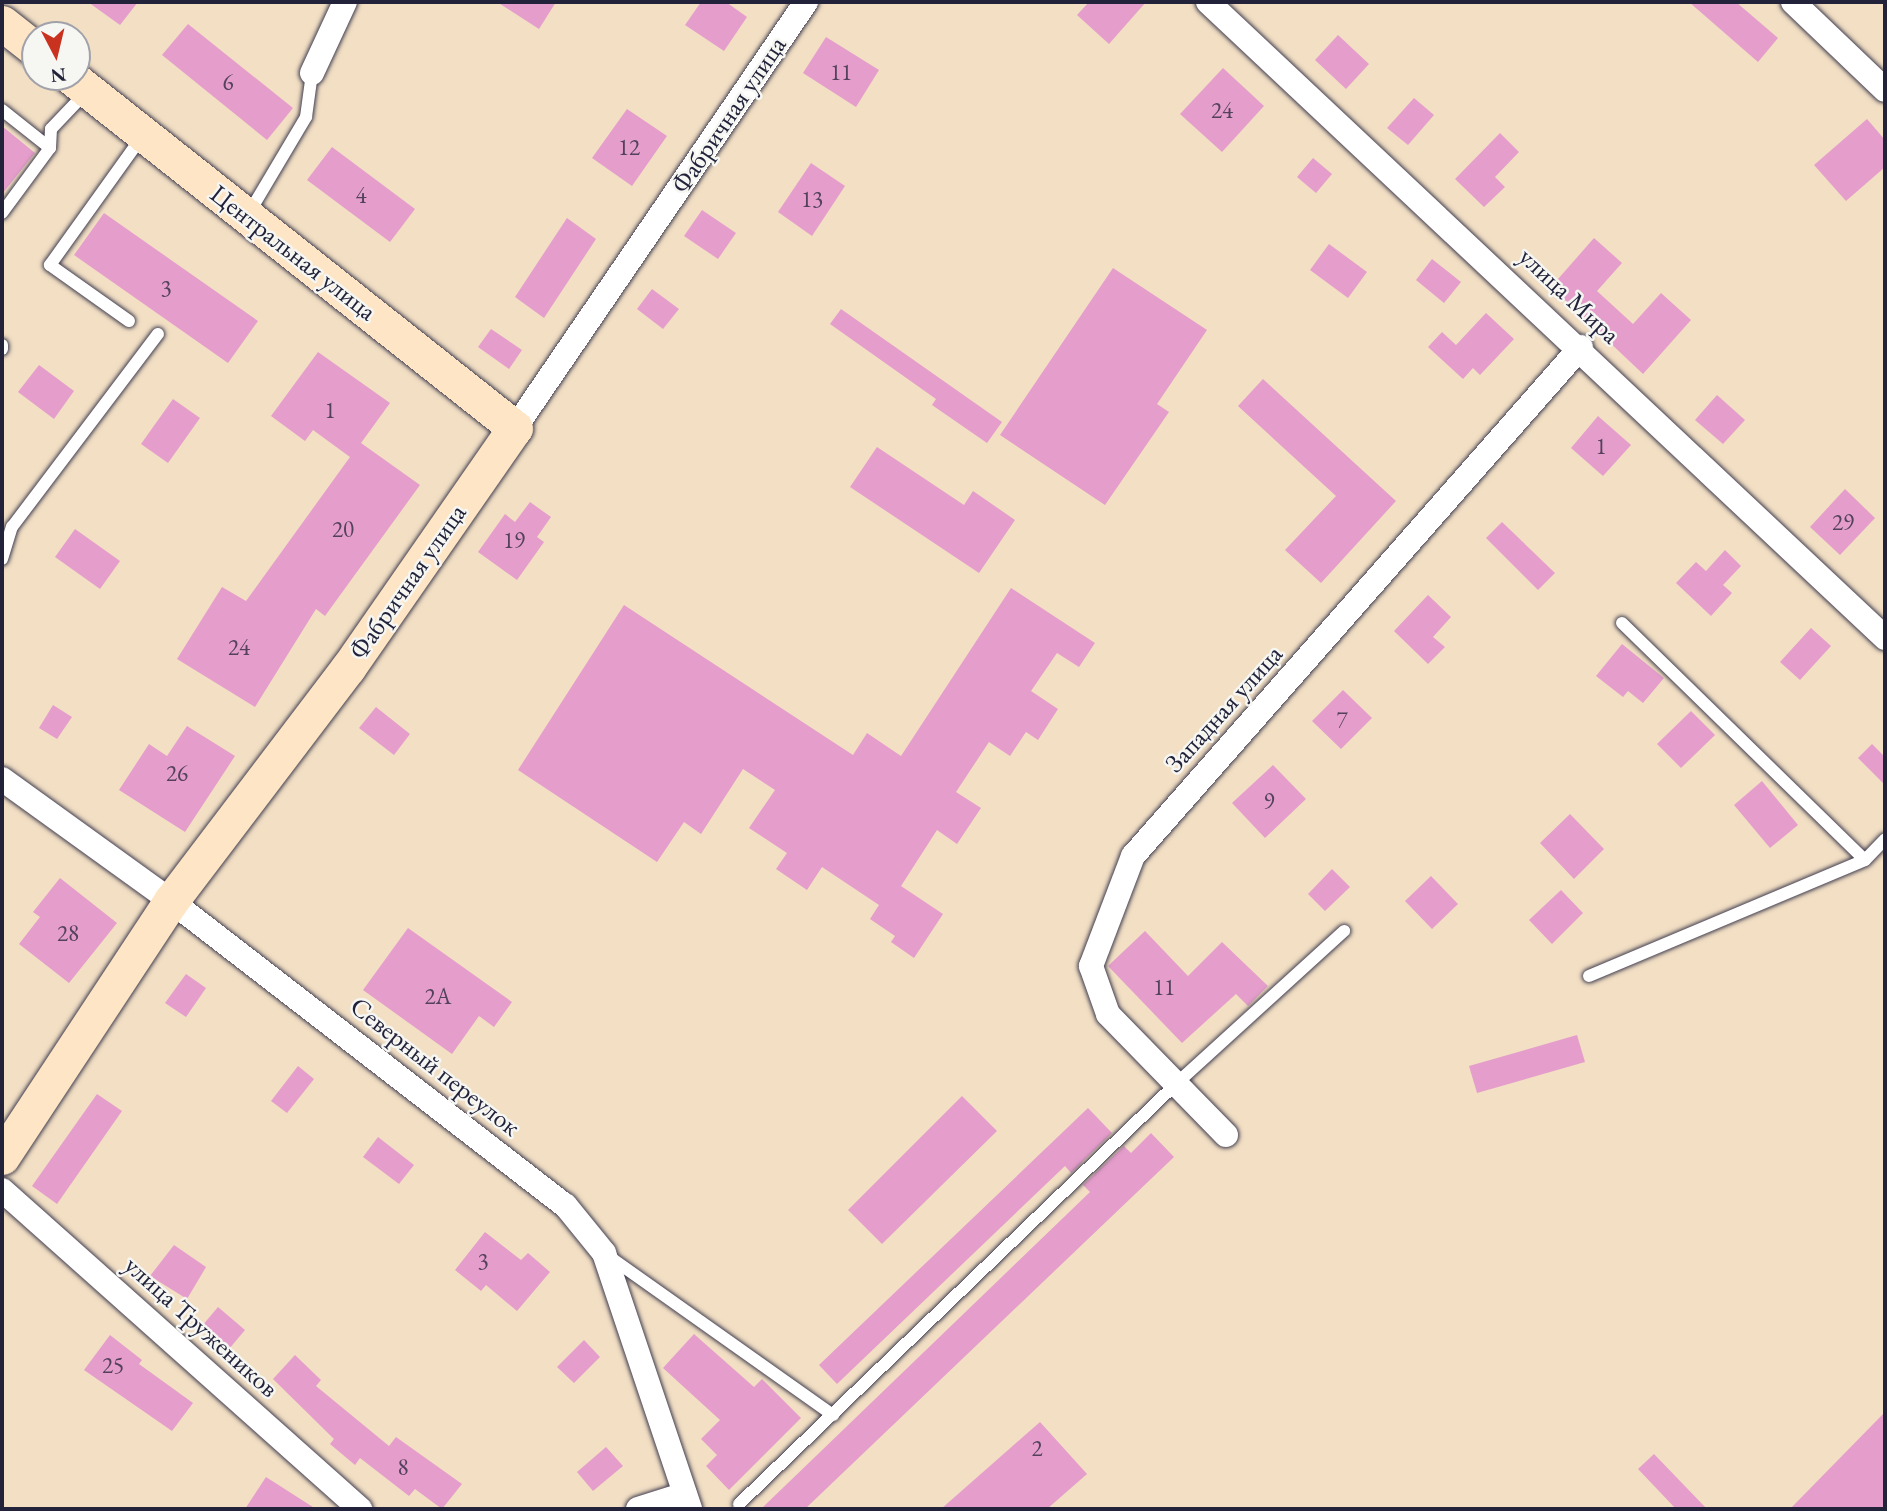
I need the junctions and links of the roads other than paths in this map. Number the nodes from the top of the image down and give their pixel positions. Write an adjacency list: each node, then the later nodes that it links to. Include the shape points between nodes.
1 (345, 2): 7 (street)
2 (806, 2): 19 (street, Фабричная улица)
3 (1208, 2): 18 (street, улица Мира)
4 (1793, 2): 8 (street)
5 (2, 23): 6 (street)
6 (21, 38)
7 (312, 73): 15 (lane, via 306,117)
8 (1885, 90)
9 (75, 91): 13 (lane, via 51,129)
10 (88, 91): 12 (street, Центральная улица)
11 (2, 110): 13 (lane)
12 (143, 135): 15 (street, Центральная улица); 16 (lane, via 50,265)
13 (50, 148): 14 (lane)
14 (2, 213)
15 (247, 217): 19 (street, Центральная улица)
16 (129, 321)
17 (158, 334): 20 (lane, via 12,527)
18 (1581, 347): 22 (street, улица Мира); 29 (street, Западная улица, via 1133,856 1091,966 1108,1014)
19 (515, 428): 26 (street, Фабричная улица, via 348,668)
20 (2, 559)
21 (1622, 623): 25 (lane)
22 (1885, 638)
23 (2, 779): 26 (street, Северный переулок)
24 (1885, 839): 25 (lane)
25 (1865, 860): 28 (lane)
26 (171, 901): 31 (street, Фабричная улица); 33 (street, Северный переулок, via 565,1205)
27 (1345, 931): 29 (lane)
28 (1589, 976)
29 (1177, 1083): 30 (street, Западная улица); 34 (lane)
30 (1226, 1135)
31 (2, 1157)
32 (2, 1190): 37 (street, улица Тружеников)
33 (604, 1253): 34 (lane); 35 (street, Северный переулок)
34 (833, 1415): 36 (lane)
35 (687, 1502): 38 (street)
36 (739, 1504)
37 (360, 1509)
38 (638, 1509)

